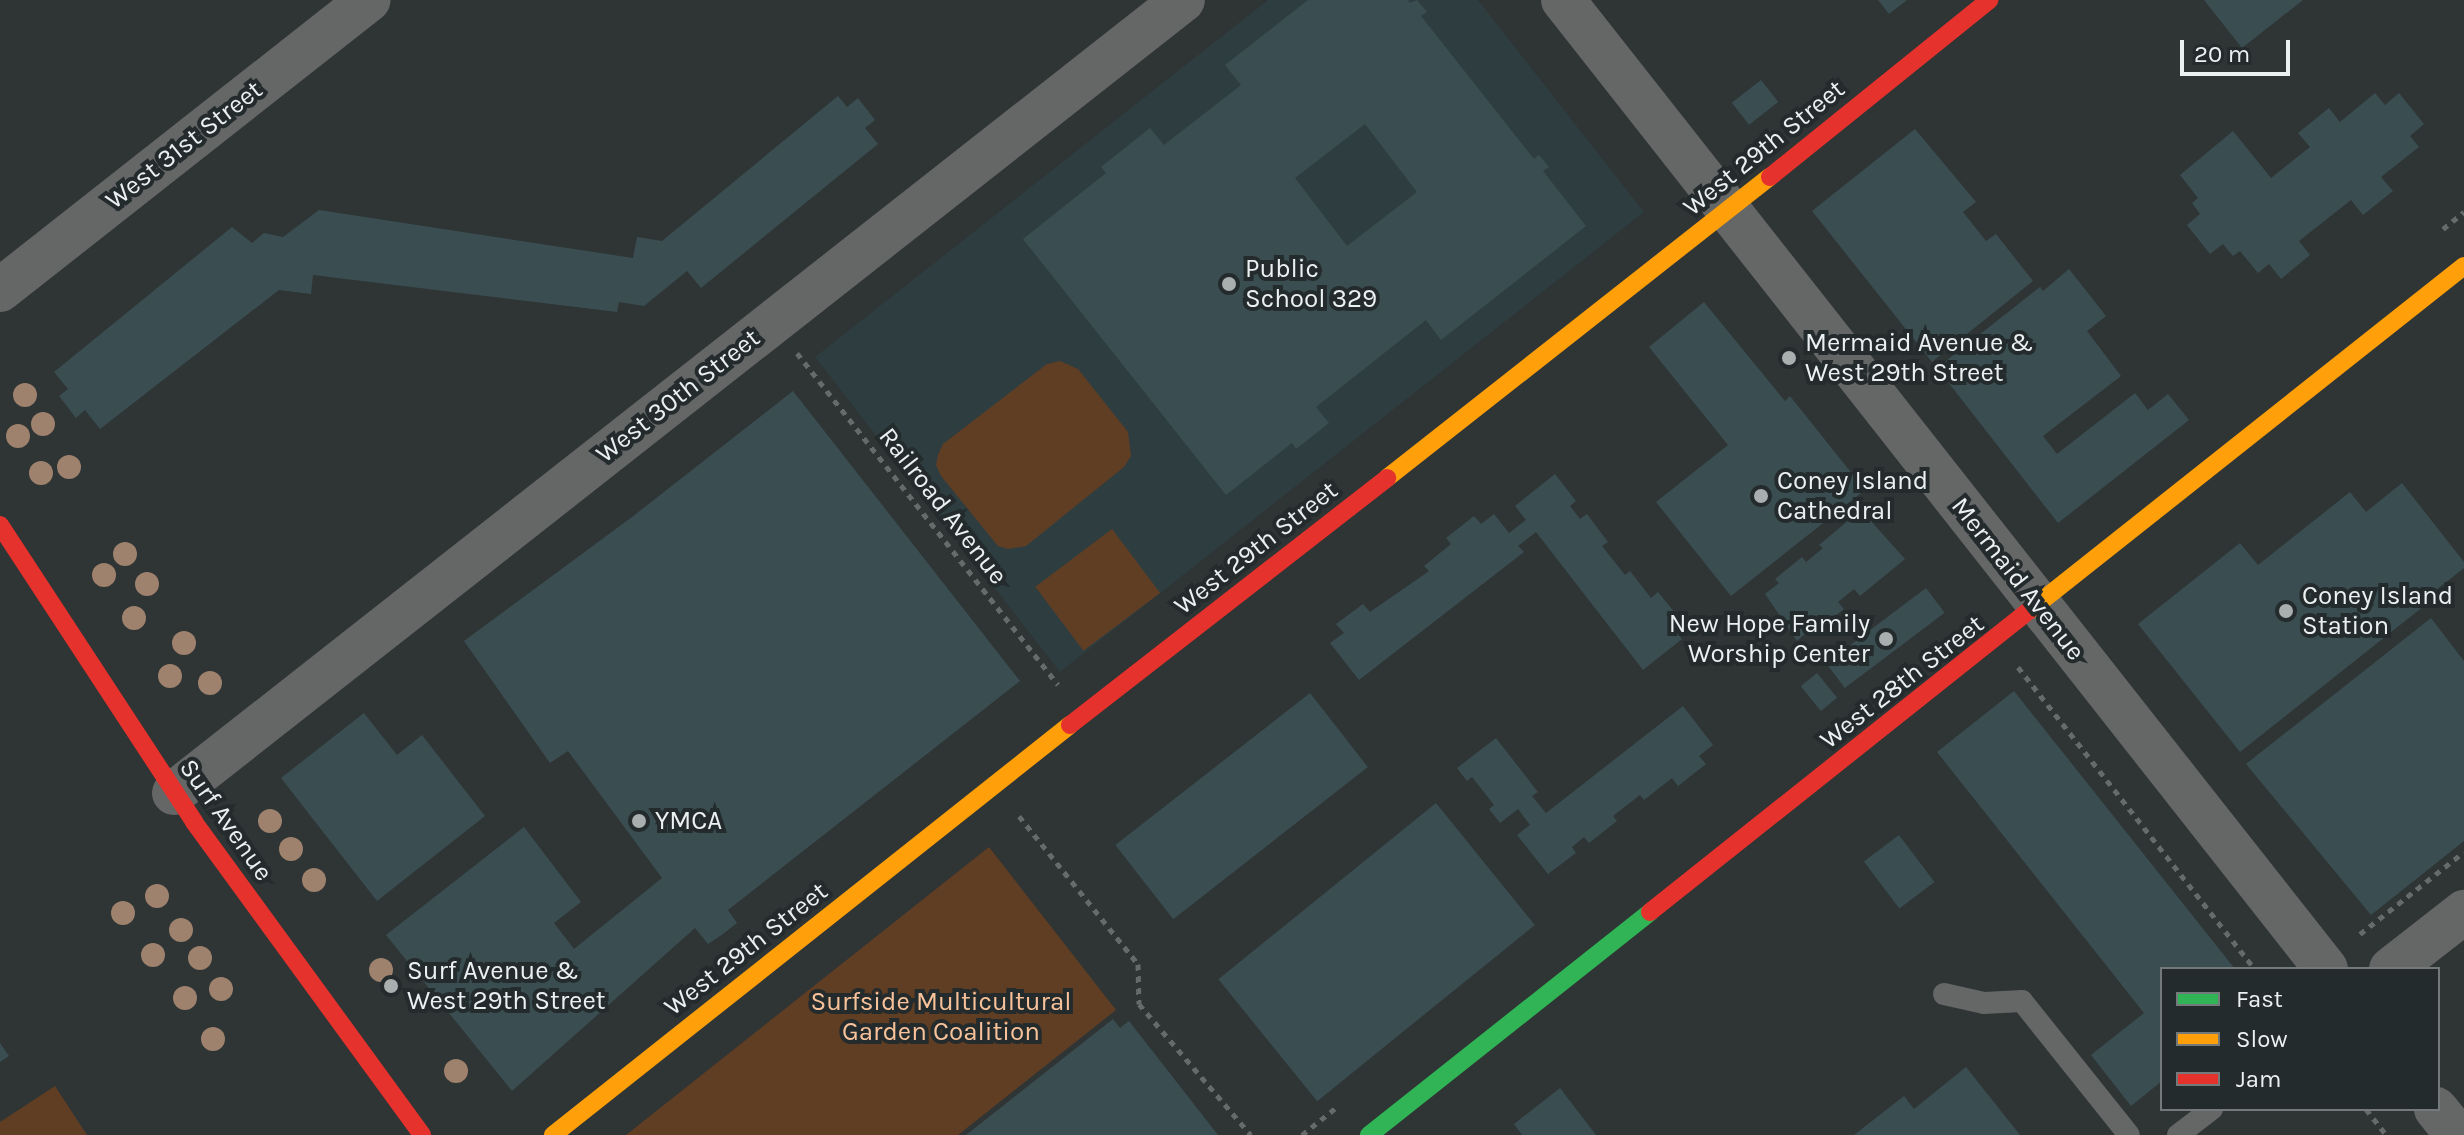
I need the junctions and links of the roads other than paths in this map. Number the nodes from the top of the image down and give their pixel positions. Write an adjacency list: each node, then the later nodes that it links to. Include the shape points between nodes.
1 (369, 0): 7 (street, West 31st Street)
2 (1183, 0): 10 (street, West 30th Street)
3 (1563, 0): 5 (street, Mermaid Avenue)
4 (1989, 0): 5 (street, West 29th Street)
5 (1729, 211): 9 (street, Mermaid Avenue); 18 (street, West 29th Street)
6 (2464, 266): 9 (street, West 28th Street)
7 (0, 290)
8 (0, 525): 10 (street, Surf Avenue)
9 (2040, 606): 12 (street, Mermaid Avenue); 19 (street, West 28th Street)
10 (174, 793): 17 (street, Surf Avenue)
11 (2464, 912): 13 (street)
12 (2324, 967)
13 (2394, 967)
14 (1944, 994): 20 (lane, via 1984,1003 2022,1001)
15 (2209, 1111): 21 (lane)
16 (2438, 1111): 22 (street)
17 (422, 1135)
18 (553, 1135)
19 (1369, 1135)
20 (2129, 1135)
21 (2178, 1135)
22 (2457, 1135)

